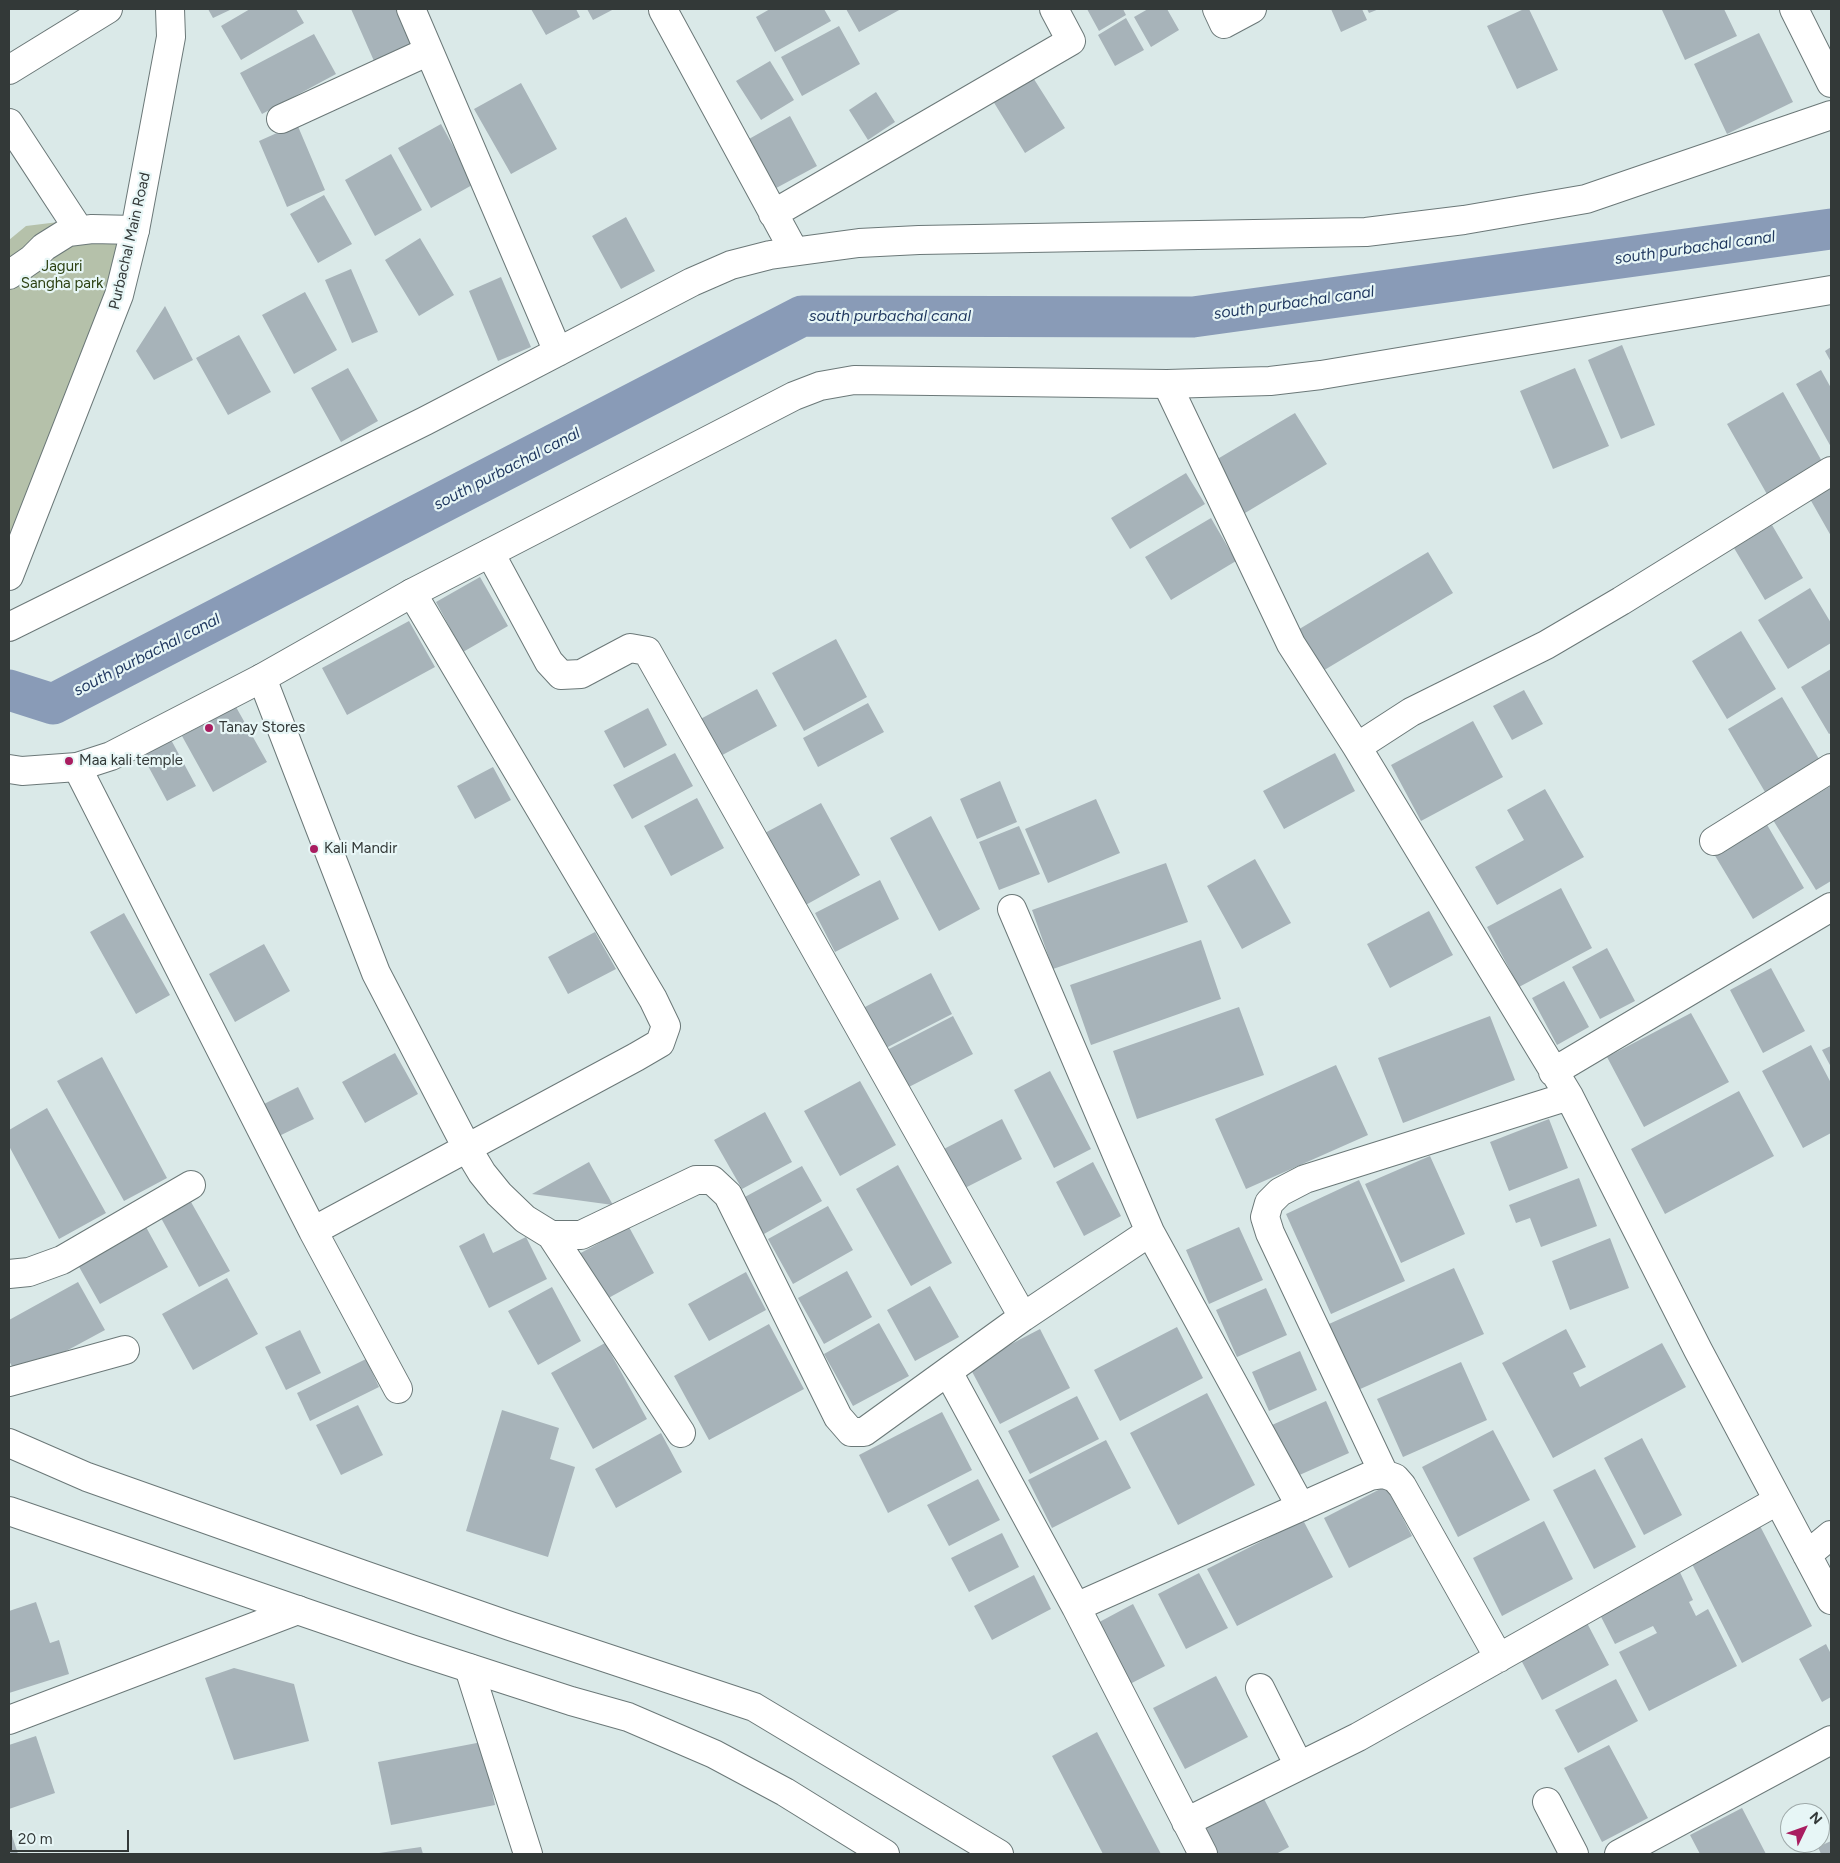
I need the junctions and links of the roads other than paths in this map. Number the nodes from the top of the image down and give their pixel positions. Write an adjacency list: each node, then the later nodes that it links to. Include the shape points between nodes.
1 (108, 9): 10 (street)
2 (170, 9): 17 (street, Purbachal Main Road, via 171,36)
3 (411, 9): 9 (street)
4 (1054, 9): 15 (street, via 1071,41)
5 (1217, 9): 6 (street, via 1224,24)
6 (1252, 9)
7 (1794, 9): 11 (street)
8 (663, 10): 15 (street)
9 (429, 51): 13 (street); 21 (street)
10 (9, 70)
11 (1831, 83)
12 (1831, 115): 18 (street, via 1586,199 1464,220 1366,232 919,240)
13 (281, 119)
14 (9, 123): 16 (street)
15 (774, 214): 18 (street)
16 (78, 230): 17 (street); 19 (street, via 59,237)
17 (136, 230): 25 (street, Purbachal Main Road, via 109,324)
18 (794, 251): 21 (street, via 731,265)
19 (9, 275)
20 (1831, 290): 22 (street, via 1321,375 1270,381)
21 (558, 352): 27 (street)
22 (1167, 384): 24 (street, via 854,380 820,386 794,396); 29 (street, via 1291,644)
23 (1831, 471): 29 (street, via 1613,606 1546,645 1411,712)
24 (490, 553): 26 (street); 44 (street, via 549,662 561,675 581,674 630,648 647,651)
25 (9, 576)
26 (412, 593): 28 (street); 38 (street, via 666,1026 660,1043)
27 (9, 627)
28 (262, 678): 30 (street, via 111,756); 38 (street, via 376,973)
29 (1358, 747): 36 (street)
30 (77, 767): 32 (street); 40 (street)
31 (1831, 768): 33 (street)
32 (9, 769)
33 (1714, 841)
34 (1831, 907): 36 (street)
35 (1012, 909): 41 (street)
36 (1553, 1072): 37 (street)
37 (1569, 1096): 51 (street, via 1305,1179 1280,1192 1269,1204 1265,1217 1270,1232); 52 (street)
38 (467, 1148): 40 (street); 42 (street, via 499,1194 525,1219)
39 (191, 1185): 43 (street, via 62,1260 29,1272)
40 (312, 1231): 48 (street)
41 (1150, 1232): 44 (street); 53 (street)
42 (551, 1235): 46 (street, via 581,1235 696,1180 712,1180 728,1195 838,1417 851,1432 864,1432); 49 (street)
43 (9, 1274)
44 (1023, 1317): 46 (street)
45 (125, 1350): 47 (street)
46 (948, 1372): 58 (street)
47 (9, 1382)
48 (398, 1389)
49 (681, 1433)
50 (9, 1443): 70 (street, via 86,1477 510,1626 754,1707)
51 (1384, 1474): 53 (street, via 1370,1476); 60 (street, via 1395,1478 1402,1486)
52 (1777, 1500): 56 (street); 60 (street)
53 (1301, 1506): 58 (street)
54 (9, 1511): 59 (street)
55 (1831, 1535): 56 (street)
56 (1807, 1555): 57 (street)
57 (1831, 1600)
58 (1076, 1607): 67 (street)
59 (298, 1610): 61 (street); 63 (street)
60 (1499, 1658): 65 (street, via 1358,1737)
61 (469, 1668): 68 (street); 69 (street, via 628,1717 714,1754 785,1792)
62 (1260, 1688): 65 (street)
63 (9, 1720)
64 (1831, 1740): 73 (street)
65 (1299, 1766): 67 (street)
66 (1547, 1802): 72 (street)
67 (1186, 1822): 71 (street)
68 (528, 1854)
69 (885, 1854)
70 (999, 1854)
71 (1203, 1854)
72 (1574, 1854)
73 (1619, 1854)

